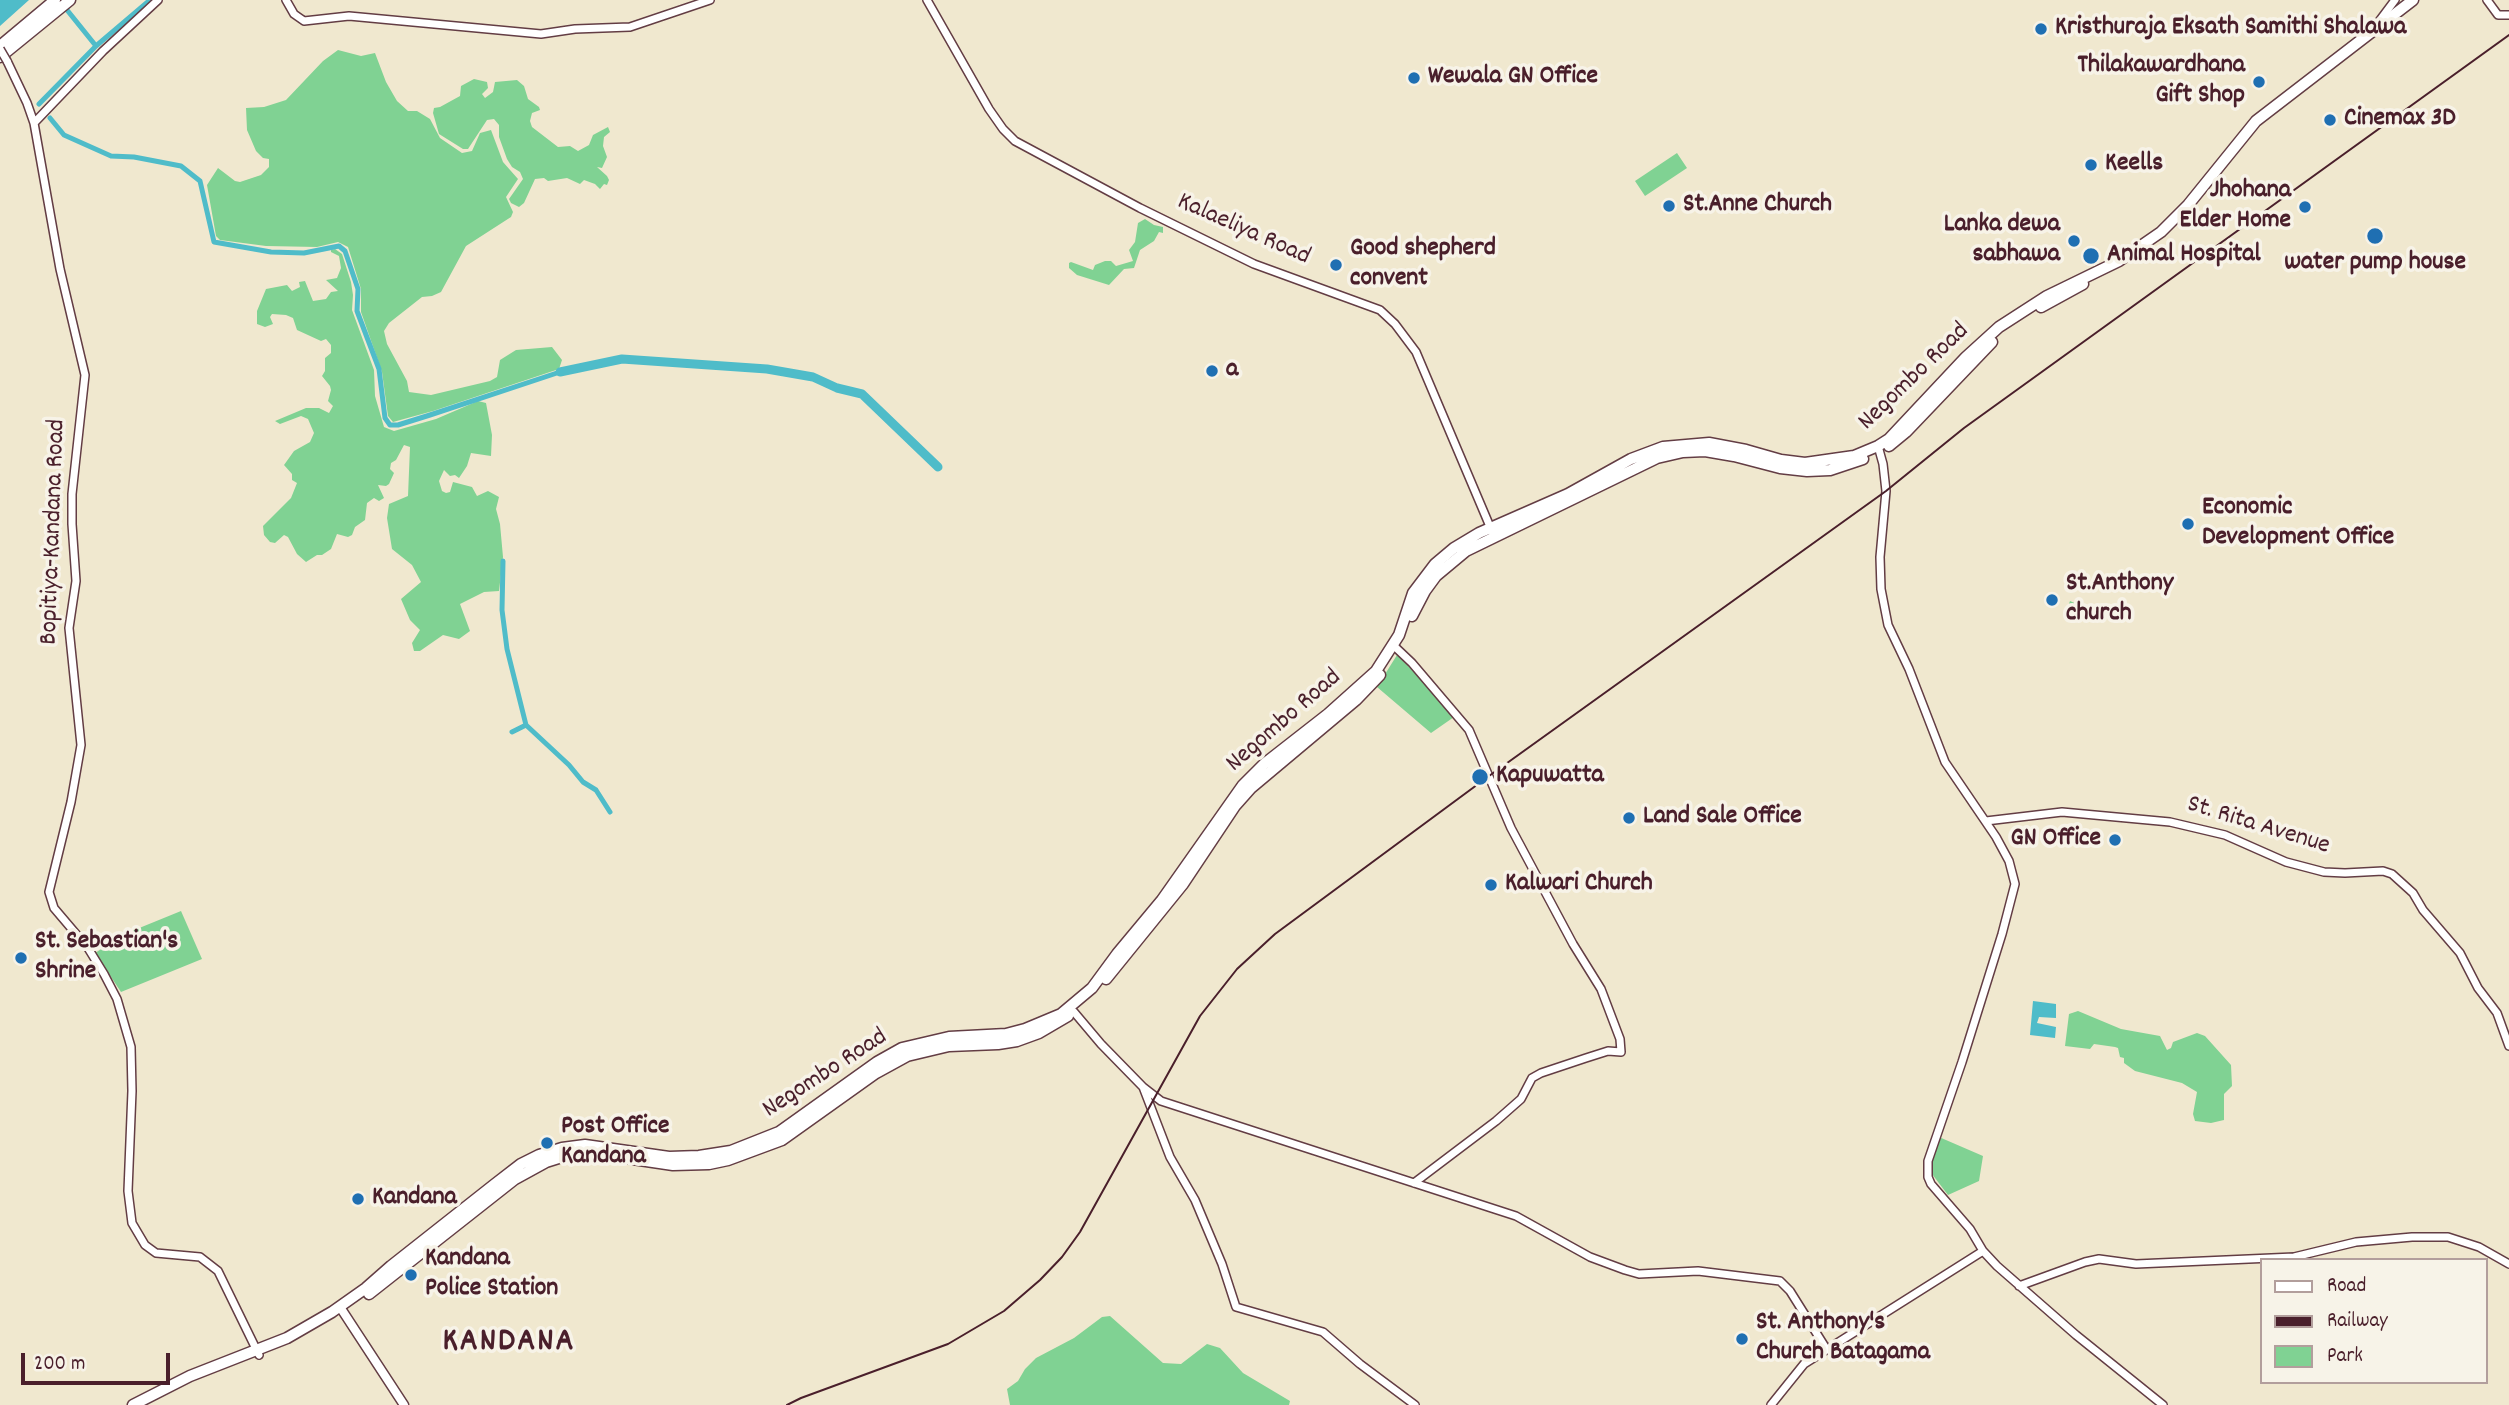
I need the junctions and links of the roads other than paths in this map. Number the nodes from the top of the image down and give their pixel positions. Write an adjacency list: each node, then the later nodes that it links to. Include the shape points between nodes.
1 (158, 0): 14 (street)
2 (286, 0): 3 (street, via 304,21 349,16 541,34 630,27)
3 (709, 0)
4 (927, 0): 16 (street, Kalaeliya Road, via 989,110 1015,141 1254,264 1380,310 1395,324 1416,352)
5 (2395, 0): 11 (street)
6 (2413, 0): 11 (highway, Negombo Road)
7 (2424, 0): 15 (highway, Negombo Road, via 2268,117 2185,218 2159,241 2016,323 1986,347 1906,432)
8 (2487, 0): 10 (street, via 2498,15)
9 (61, 2): 12 (highway); 13 (highway)
10 (2509, 15)
11 (2370, 33): 15 (highway, Negombo Road, via 2256,121 2171,224 2133,253 2059,289 2006,322 1966,357)
12 (0, 47): 13 (street, Bopitiya-Kandana Road, bridge)
13 (4, 59): 14 (street, Bopitiya-Kandana Road)
14 (34, 123): 31 (street, Bopitiya-Kandana Road, via 85,375 72,494 76,581 69,628 81,745 49,892 54,908 104,974 117,999 131,1047 128,1191 132,1223 145,1245 156,1253 200,1256 218,1271)
15 (1881, 448): 16 (highway, Negombo Road, via 1844,467 1807,471 1705,451 1669,454); 18 (street, via 1885,491 1881,589 1888,625 1945,762)
16 (1492, 532): 17 (highway, Negombo Road, via 1436,576)
17 (1395, 647): 19 (highway, Negombo Road, via 1381,674 1356,700 1245,794 1161,913 1094,995); 22 (highway, Negombo Road, via 1376,671 1243,785 1162,901 1092,988 1061,1014 1006,1034 949,1037 902,1048 794,1123 746,1146 699,1156); 23 (street, via 1469,730 1511,828 1601,989 1621,1052 1608,1051 1532,1078 1521,1099)
18 (1986, 821): 20 (street, St. Rita Avenue, via 2063,812 2170,822 2225,835 2286,862 2324,872 2392,874 2413,893 2460,953 2477,988 2497,1013); 24 (street, via 2009,861 2015,884 1927,1171 1931,1184)
19 (1074, 1012): 21 (street); 22 (highway, Negombo Road, via 1017,1041 942,1047 907,1056 797,1131 752,1153 709,1164 673,1165)
20 (2509, 1046)
21 (1143, 1087): 23 (street, via 1161,1101); 35 (street, via 1170,1157 1195,1199 1236,1307 1323,1332)
22 (640, 1156): 29 (highway, Negombo Road, via 565,1156 535,1167)
23 (1414, 1183): 30 (street, via 1516,1216 1590,1256 1639,1274 1698,1271 1780,1281)
24 (1983, 1251): 28 (street); 30 (street)
25 (2271, 1258): 27 (street, via 2356,1242 2448,1237)
26 (2260, 1259): 28 (street, via 2136,1264 2099,1259)
27 (2509, 1264)
28 (2019, 1286): 37 (street)
29 (342, 1310): 31 (highway, Negombo Road, via 301,1338); 34 (main road)
30 (1827, 1350): 36 (street, via 1804,1364)
31 (258, 1352): 32 (highway, Negombo Road, via 190,1376); 33 (highway, Negombo Road)
32 (133, 1405)
33 (146, 1405)
34 (404, 1405)
35 (1415, 1405)
36 (1771, 1405)
37 (2163, 1405)

